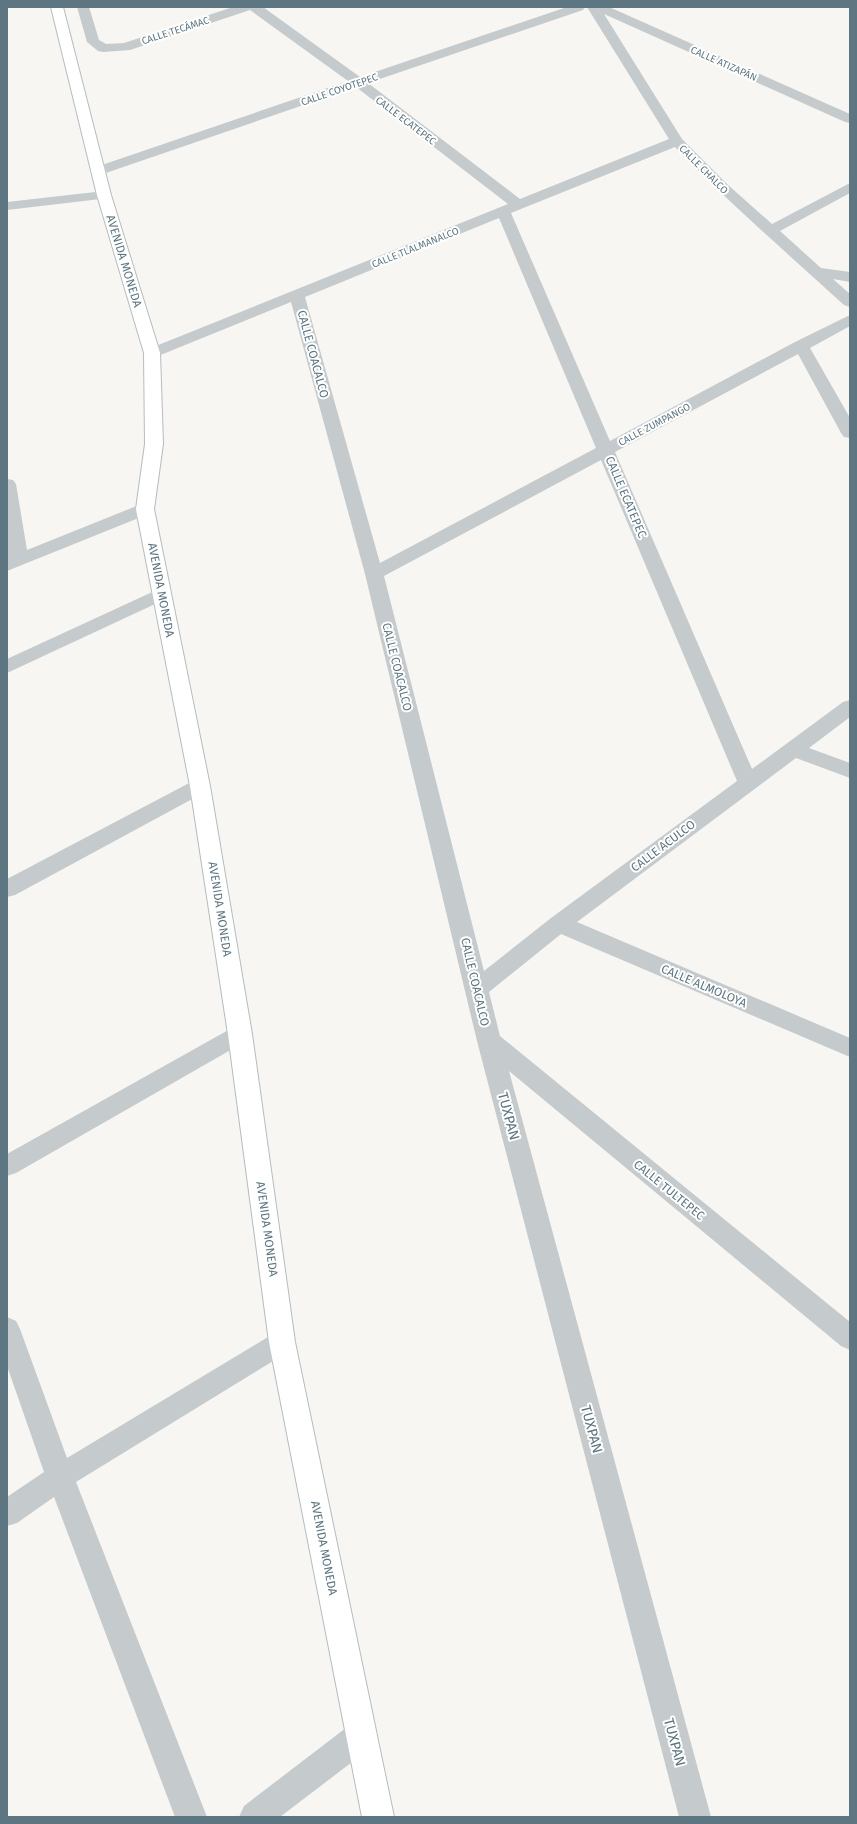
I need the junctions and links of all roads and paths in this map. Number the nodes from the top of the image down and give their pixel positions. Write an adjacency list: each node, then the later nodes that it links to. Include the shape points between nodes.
1 (57, 7): 11 (main road, AVENIDA MONEDA)
2 (84, 7): 3 (street, CALLE TECÁMAC, via 93,42 103,48 124,47)
3 (246, 7)
4 (255, 7): 8 (street, CALLE ECATEPEC)
5 (579, 7): 8 (street, CALLE COYOTEPEC)
6 (593, 7): 10 (street, CALLE CHALCO)
7 (599, 7): 9 (street, CALLE ATIZAPÁN)
8 (358, 82): 11 (street, CALLE COYOTEPEC); 15 (street, CALLE ECATEPEC)
9 (850, 119)
10 (677, 141): 15 (street, CALLE TLALMANALCO); 16 (street, CALLE CHALCO)
11 (98, 171): 13 (main road, AVENIDA MONEDA)
12 (850, 187): 16 (street)
13 (104, 195): 14 (street); 23 (main road, AVENIDA MONEDA)
14 (7, 206)
15 (510, 208): 19 (street, CALLE TLALMANALCO); 25 (street, CALLE ECATEPEC)
16 (770, 231): 17 (street, CALLE CHALCO)
17 (819, 272): 18 (street); 20 (street, CALLE CHALCO)
18 (850, 277)
19 (297, 295): 23 (street, CALLE TLALMANALCO); 29 (street, CALLE COACALCO)
20 (850, 302)
21 (850, 320): 22 (street, CALLE ZUMPANGO)
22 (801, 345): 24 (street); 25 (street, CALLE ZUMPANGO)
23 (152, 353): 27 (main road, AVENIDA MONEDA, via 154,444)
24 (850, 433)
25 (606, 449): 29 (street, CALLE ZUMPANGO); 35 (street, CALLE ECATEPEC)
26 (7, 484): 28 (street)
27 (145, 509): 28 (street); 30 (main road, AVENIDA MONEDA)
28 (11, 560)
29 (374, 574): 39 (street, CALLE COACALCO)
30 (161, 594): 31 (street); 36 (main road, AVENIDA MONEDA)
31 (7, 667)
32 (850, 707): 33 (street, CALLE ACULCO)
33 (793, 749): 34 (street); 35 (street, CALLE ACULCO)
34 (850, 771)
35 (748, 783): 38 (street, CALLE ACULCO)
36 (200, 786): 37 (street); 40 (main road, AVENIDA MONEDA)
37 (7, 889)
38 (559, 924): 39 (street, CALLE ACULCO); 42 (street, CALLE ALMOLOYA)
39 (477, 989): 41 (street, CALLE COACALCO)
40 (240, 1034): 43 (street); 46 (main road, AVENIDA MONEDA)
41 (489, 1041): 45 (street, CALLE TULTEPEC); 53 (street, TUXPAN)
42 (850, 1048)
43 (7, 1166)
44 (7, 1330): 47 (street)
45 (850, 1338)
46 (282, 1342): 47 (street); 49 (main road, AVENIDA MONEDA)
47 (60, 1477): 48 (street); 50 (street)
48 (7, 1513)
49 (362, 1735): 51 (street); 52 (main road, AVENIDA MONEDA)
50 (191, 1817)
51 (255, 1817)
52 (378, 1817)
53 (695, 1817)

